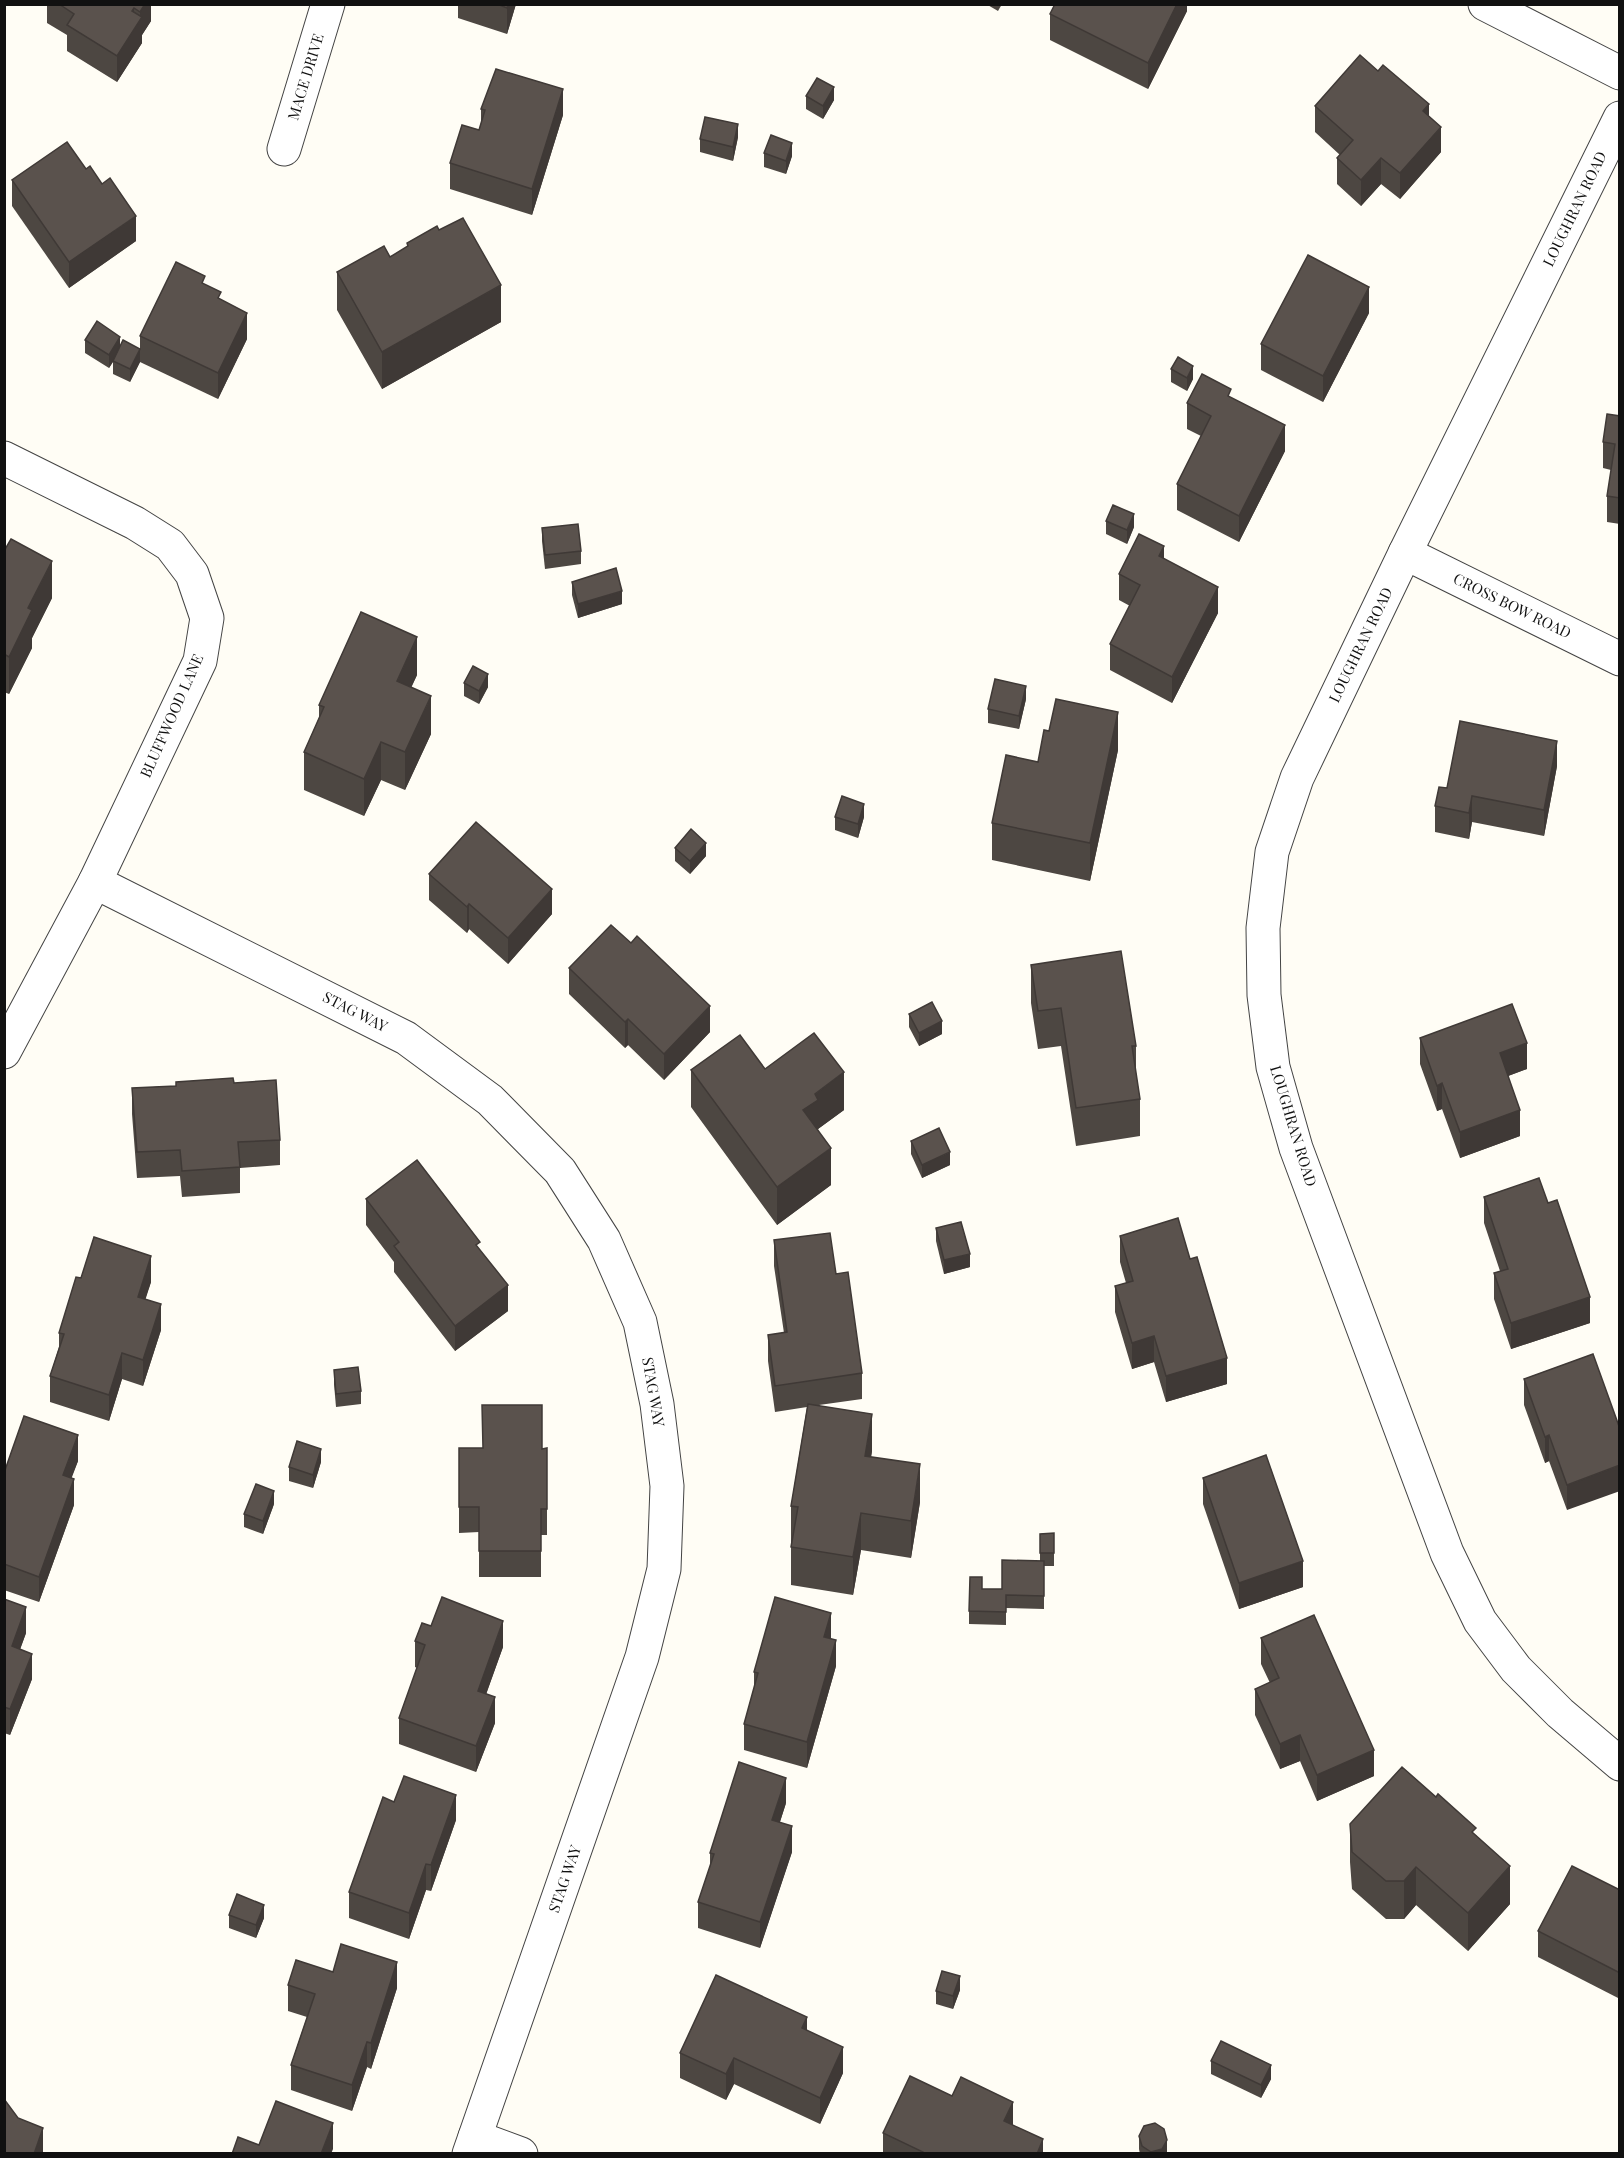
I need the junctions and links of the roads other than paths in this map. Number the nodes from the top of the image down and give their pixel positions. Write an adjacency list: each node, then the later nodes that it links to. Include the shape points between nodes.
1 (328, 4): 5 (street, MACE DRIVE)
2 (1485, 4): 3 (street)
3 (1620, 73)
4 (1620, 118): 7 (street, LOUGHRAN ROAD)
5 (284, 148)
6 (4, 458): 9 (street, BLUFFWOOD LANE, via 135,523 170,545 192,574 207,618 200,661)
7 (1405, 553): 8 (street, CROSS BOW ROAD); 11 (street, LOUGHRAN ROAD, via 1297,778 1272,852 1263,928 1264,995 1274,1067 1296,1148 1447,1553 1480,1622 1516,1669)
8 (1620, 660)
9 (95, 882): 10 (street, BLUFFWOOD LANE); 12 (street, STAG WAY, via 406,1038 490,1100 560,1171 603,1240 640,1322 657,1404 667,1486 664,1569 642,1657)
10 (4, 1052)
11 (1620, 1764)
12 (472, 2145): 13 (street)
13 (521, 2154)

